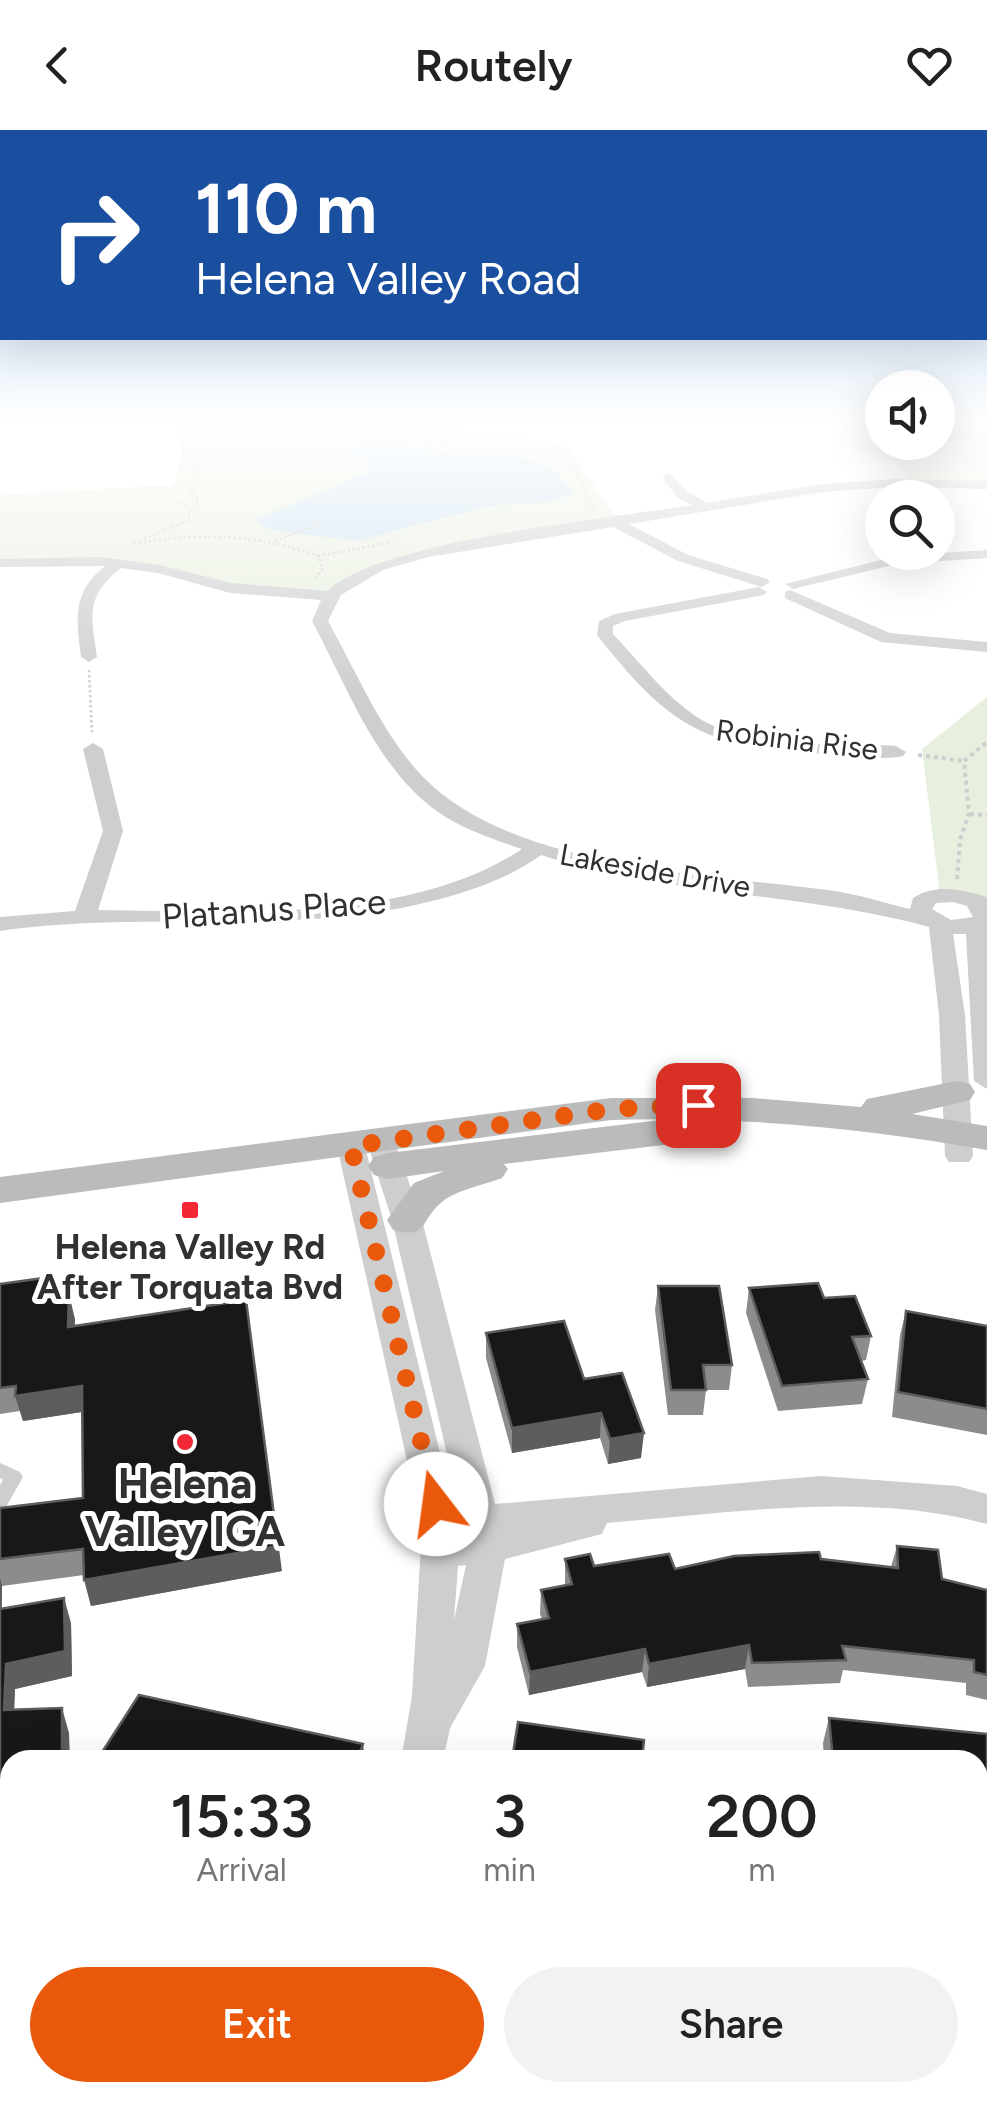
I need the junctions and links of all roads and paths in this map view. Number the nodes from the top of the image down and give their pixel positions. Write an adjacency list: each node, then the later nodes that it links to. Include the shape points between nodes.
1 (189, 514): 6 (path)
2 (597, 514): 5 (path)
3 (666, 514): 5 (street)
4 (335, 517): 8 (path)
5 (617, 523): 12 (street); 15 (street, via 401,560 366,571)
6 (166, 530): 7 (path); 7 (path, via 134,544)
7 (185, 534): 8 (path)
8 (272, 542): 14 (path, via 318,556 323,568)
9 (987, 554): 13 (street, via 897,560)
10 (0, 563): 11 (street)
11 (118, 564): 14 (street, via 230,588); 17 (street, via 95,581 82,602)
12 (760, 587): 13 (street); 20 (street, Robinia Rise, via 621,617 606,624 605,635 688,720 708,731)
13 (792, 590): 16 (street, via 887,638)
14 (304, 595): 15 (street)
15 (328, 596): 24 (street, Lakeside Drive, via 320,621 326,637 390,750 445,807)
16 (987, 647)
17 (88, 658): 19 (path)
18 (987, 742): 21 (path)
19 (93, 749): 28 (street, via 113,832)
20 (896, 752): 21 (path)
21 (964, 762): 22 (path)
22 (969, 814): 23 (path); 25 (path)
23 (987, 815)
24 (536, 848): 26 (street, Lakeside Drive, via 650,876); 28 (street, Platanus Place, via 511,868 369,907 256,918)
25 (958, 880)
26 (933, 914): 27 (street, Lakeside Drive); 30 (street, Lakeside Drive)
27 (982, 915): 30 (street, Lakeside Drive)
28 (84, 916): 29 (street, Platanus Place)
29 (0, 924)
30 (972, 1087): 31 (street, via 911,1104); 33 (street, Lakeside Drive)
31 (777, 1108): 33 (street); 34 (street, via 612,1109)
32 (556, 1145): 33 (street, via 730,1131); 34 (street); 37 (street, via 428,1192)
33 (973, 1147)
34 (369, 1156): 35 (street); 36 (street); 37 (street); 42 (street)
35 (0, 1190)
36 (0, 1216)
37 (407, 1220): 41 (street)
38 (0, 1470): 39 (lane, via 14,1476)
39 (0, 1502)
40 (987, 1509): 41 (street, via 821,1491 653,1506)
41 (486, 1534): 42 (street); 43 (street, via 465,1666)
42 (441, 1540): 43 (street)
43 (434, 1718): 44 (street)
44 (425, 1750)

